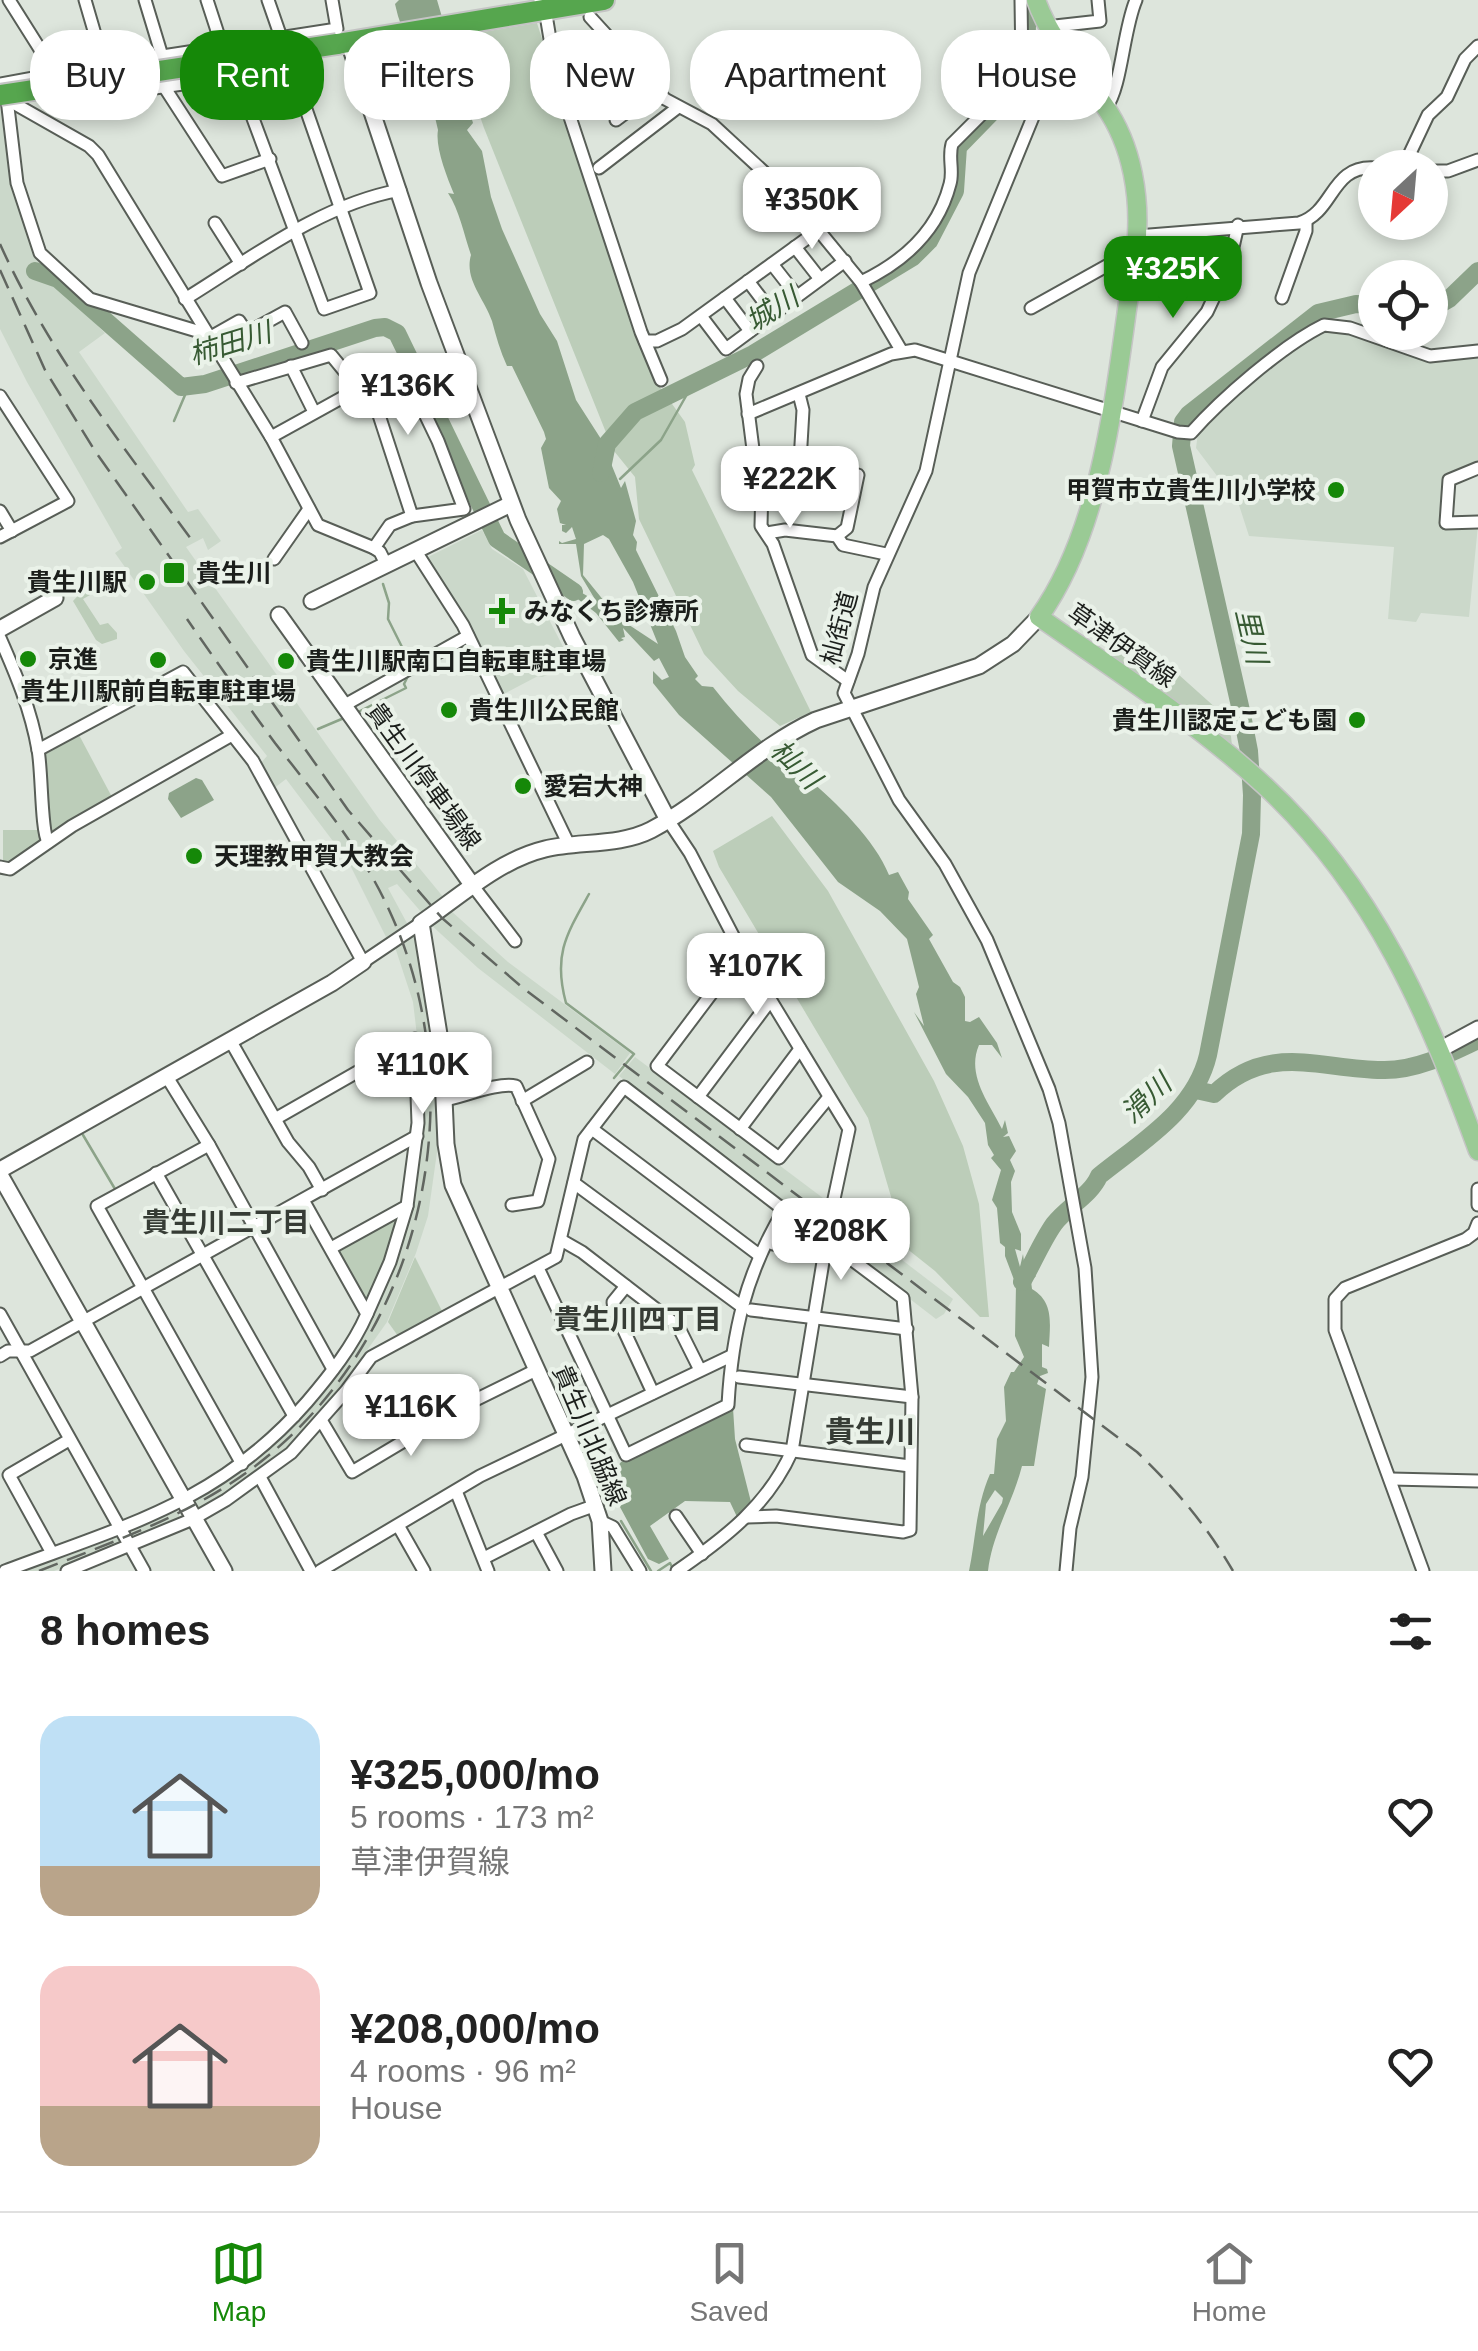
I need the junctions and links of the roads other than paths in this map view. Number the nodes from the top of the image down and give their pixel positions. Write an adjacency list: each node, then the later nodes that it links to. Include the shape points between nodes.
1 (9, 0): 22 (street)
2 (85, 0): 14 (street)
3 (145, 0): 26 (street)
4 (207, 0): 15 (street)
5 (268, 0): 16 (street)
6 (332, 0): 21 (street, via 337,29)
7 (604, 0): 12 (highway)
8 (1021, 0): 61 (street, via 1018,78 955,140 949,188 919,243)
9 (1036, 0): 19 (main road, 草津伊賀線)
10 (1098, 0): 20 (street, via 1100,21)
11 (1136, 0): 32 (street)
12 (540, 7): 17 (highway); 71 (street)
13 (590, 18): 18 (street)
14 (94, 30)
15 (217, 30)
16 (277, 30)
17 (415, 30)
18 (601, 30)
19 (1050, 30)
20 (1053, 30)
21 (324, 31)
22 (30, 33)
23 (344, 43): 31 (highway, bridge)
24 (1478, 46): 41 (street)
25 (180, 53): 26 (street)
26 (162, 56)
27 (30, 78): 28 (street)
28 (0, 84)
29 (163, 84): 30 (street); 42 (street, via 222,176); 42 (street, via 239,81)
30 (160, 85)
31 (2, 96): 35 (street); 70 (street, via 17,184 40,253 90,298)
32 (1112, 98)
33 (670, 102): 34 (street)
34 (677, 108): 44 (street); 52 (street, via 712,124)
35 (30, 112)
36 (1112, 118): 54 (main road, 草津伊賀線, via 1137,200)
37 (45, 120): 65 (street, via 98,155)
38 (309, 120): 48 (street)
39 (376, 120): 47 (street)
40 (1031, 120): 76 (street, 杣街道, via 975,253)
41 (1411, 150)
42 (270, 159): 53 (street)
43 (1478, 160): 46 (street)
44 (599, 168)
45 (1358, 169): 49 (street)
46 (1448, 171)
47 (400, 190): 48 (street); 92 (street)
48 (340, 208): 53 (street); 53 (street, via 370,293 324,310)
49 (1306, 221): 51 (street); 64 (street)
50 (214, 223): 57 (street)
51 (1238, 226): 54 (street); 87 (street, via 1207,312 1162,367)
52 (820, 229): 55 (street); 56 (street)
53 (295, 231): 57 (street)
54 (1136, 246): 66 (street); 84 (main road, 草津伊賀線)
55 (795, 247): 58 (street); 59 (street)
56 (845, 262): 59 (street); 61 (street)
57 (241, 264): 65 (street)
58 (772, 264): 60 (street); 62 (street)
59 (820, 279): 62 (street)
60 (748, 282): 63 (street); 67 (street)
61 (863, 285): 73 (street)
62 (797, 296): 67 (street)
63 (725, 298): 68 (street); 69 (street)
64 (1282, 298)
65 (185, 299): 70 (street)
66 (1031, 308)
67 (773, 314): 69 (street)
68 (701, 316): 69 (street, via 726,349); 71 (street, via 658,341)
69 (750, 331)
70 (208, 336): 72 (street, via 239,321 248,332 285,312); 79 (street)
71 (645, 340): 80 (street)
72 (302, 343)
73 (902, 350): 76 (street); 82 (street)
74 (1478, 351): 87 (street, via 1430,356 1324,325 1183,433)
75 (400, 362): 95 (street, via 464,509)
76 (950, 363): 84 (street); 102 (street, 杣街道, via 921,486)
77 (292, 366): 79 (street); 81 (street, via 330,355); 85 (street)
78 (758, 366): 86 (street, via 746,387)
79 (232, 378): 88 (street)
80 (661, 380)
81 (356, 390): 85 (street); 95 (street, via 378,412)
82 (798, 394): 86 (street); 91 (street)
83 (0, 396): 98 (street, via 68,501)
84 (1110, 410): 87 (street); 108 (main road, 草津伊賀線, via 1092,504 1071,564)
85 (314, 412): 88 (street)
86 (748, 414): 97 (street, via 762,484 759,521)
87 (1142, 420)
88 (271, 437): 93 (street)
89 (1478, 468): 96 (street, via 1449,480 1446,522)
90 (858, 475): 99 (street, via 847,528)
91 (800, 478)
92 (512, 504): 101 (street); 117 (street, via 554,599)
93 (309, 509): 100 (street, via 318,525); 103 (street)
94 (0, 511): 98 (street)
95 (412, 516): 100 (street, via 390,525)
96 (1478, 522)
97 (767, 533): 99 (street); 112 (street, via 812,655)
98 (6, 534)
99 (837, 536): 102 (street, via 842,545)
100 (374, 548): 104 (street)
101 (415, 550): 104 (street); 110 (street)
102 (886, 554): 112 (street, 杣街道)
103 (274, 558)
104 (386, 564): 106 (street)
105 (55, 598): 109 (street)
106 (312, 601)
107 (279, 616): 113 (street, 貴生川停車場線)
108 (1040, 617): 114 (street, 貴生川停車場線, via 979,666); 130 (main road, 草津伊賀線, via 1238,764 1308,831 1371,916)
109 (0, 629)
110 (468, 636): 113 (street); 119 (street)
111 (0, 638): 116 (street)
112 (848, 681): 114 (street, 杣街道, via 844,693)
113 (343, 706): 121 (street, 貴生川停車場線)
114 (852, 708): 117 (street, 貴生川停車場線, via 775,742); 218 (street, 杣街道, via 899,800 987,940 1049,1089 1078,1218 1092,1378)
115 (232, 735): 116 (street, via 183,672); 118 (street); 125 (street, via 258,770)
116 (38, 750): 118 (street)
117 (673, 817): 119 (street, 貴生川停車場線, via 646,833); 124 (street)
118 (48, 842): 120 (street, via 10,869)
119 (569, 845): 121 (street, 貴生川停車場線, via 520,858)
120 (0, 867)
121 (473, 886): 122 (street); 123 (street)
122 (421, 923): 125 (street); 135 (street, 貴生川北脇線)
123 (515, 940)
124 (742, 953): 126 (street); 134 (street, via 657,1066)
125 (363, 962): 128 (street)
126 (770, 1001): 129 (street); 134 (street)
127 (1478, 1029): 130 (street)
128 (230, 1040): 132 (street); 137 (street)
129 (800, 1049): 133 (street); 139 (street)
130 (1443, 1054): 142 (main road, 草津伊賀線)
131 (588, 1062): 136 (street)
132 (166, 1077): 141 (street); 143 (street)
133 (829, 1096): 139 (street, via 779,1158); 156 (street, via 850,1136)
134 (698, 1097): 139 (street)
135 (445, 1100): 136 (street, via 502,1083 516,1086); 163 (street, 貴生川北脇線, via 453,1186)
136 (522, 1101): 149 (street, via 550,1159 538,1201)
137 (275, 1119): 140 (street, via 415,1040); 147 (street)
138 (592, 1129): 145 (street); 158 (street); 158 (street, via 624,1087 784,1210)
139 (740, 1129)
140 (417, 1136): 147 (street); 150 (street)
141 (209, 1145): 144 (street); 153 (street)
142 (1478, 1151)
143 (0, 1173): 168 (street)
144 (156, 1174): 159 (street); 162 (street, via 96,1206)
145 (574, 1184): 154 (street); 164 (street)
146 (1478, 1188): 151 (street)
147 (322, 1190): 148 (street)
148 (304, 1200): 153 (street); 157 (street)
149 (512, 1205)
150 (407, 1206): 157 (street); 166 (street)
151 (1478, 1206)
152 (1478, 1222): 190 (street, via 1466,1240 1355,1283 1334,1299 1335,1330)
153 (255, 1226): 159 (street); 173 (street)
154 (561, 1240): 160 (street, via 556,1257); 161 (street)
155 (773, 1244): 156 (street)
156 (826, 1246): 167 (street); 169 (street, via 903,1298)
157 (331, 1248): 166 (street)
158 (759, 1255): 164 (street)
159 (203, 1256): 162 (street); 181 (street)
160 (538, 1268): 163 (street); 180 (street)
161 (626, 1286): 175 (street, via 678,1326); 178 (street, via 614,1309)
162 (142, 1288): 168 (street); 187 (street)
163 (500, 1290): 174 (street, 貴生川北脇線); 182 (street, via 370,1358)
164 (746, 1308): 167 (street); 172 (street)
165 (0, 1314): 170 (street)
166 (367, 1314): 173 (street)
167 (815, 1317): 169 (street); 177 (street)
168 (82, 1322): 170 (street); 193 (street)
169 (907, 1329): 179 (street)
170 (20, 1351): 171 (street); 184 (street)
171 (0, 1356)
172 (731, 1356): 175 (street); 180 (street, via 728,1405 626,1455)
173 (333, 1370): 181 (street)
174 (536, 1370): 182 (street, via 352,1472); 183 (street, 貴生川北脇線)
175 (700, 1370): 178 (street)
176 (739, 1377): 177 (street)
177 (804, 1384): 179 (street); 186 (street)
178 (652, 1392): 180 (street)
179 (912, 1397): 188 (street)
180 (607, 1414): 183 (street)
181 (294, 1416): 187 (street)
182 (321, 1420): 189 (street)
183 (566, 1434): 192 (street); 194 (street, 貴生川北脇線)
184 (70, 1440): 199 (street); 202 (street, via 9,1475)
185 (746, 1445): 186 (street)
186 (792, 1451): 188 (street); 196 (street)
187 (242, 1464): 193 (street)
188 (910, 1466): 196 (street, via 910,1530)
189 (260, 1477): 197 (street); 211 (street)
190 (1391, 1479): 191 (street); 219 (street)
191 (1478, 1482)
192 (456, 1491): 198 (street); 204 (street)
193 (184, 1501): 197 (street); 199 (street)
194 (598, 1513): 200 (street); 216 (street, 貴生川北脇線); 217 (street)
195 (676, 1516): 203 (street)
196 (748, 1516): 203 (street)
197 (194, 1519): 201 (street); 210 (street)
198 (399, 1526): 205 (street); 213 (street)
199 (119, 1528): 201 (street); 202 (street)
200 (536, 1532): 204 (street); 215 (street)
201 (129, 1546): 208 (street); 209 (street)
202 (52, 1553): 207 (street)
203 (702, 1554): 206 (street)
204 (484, 1558): 214 (street)
205 (340, 1566): 212 (street)
206 (681, 1570)
207 (5, 1571)
208 (67, 1571)
209 (144, 1571)
210 (224, 1571)
211 (311, 1571)
212 (320, 1571)
213 (424, 1571)
214 (488, 1571)
215 (557, 1571)
216 (603, 1571)
217 (640, 1571)
218 (1066, 1571)
219 (1423, 1571)

